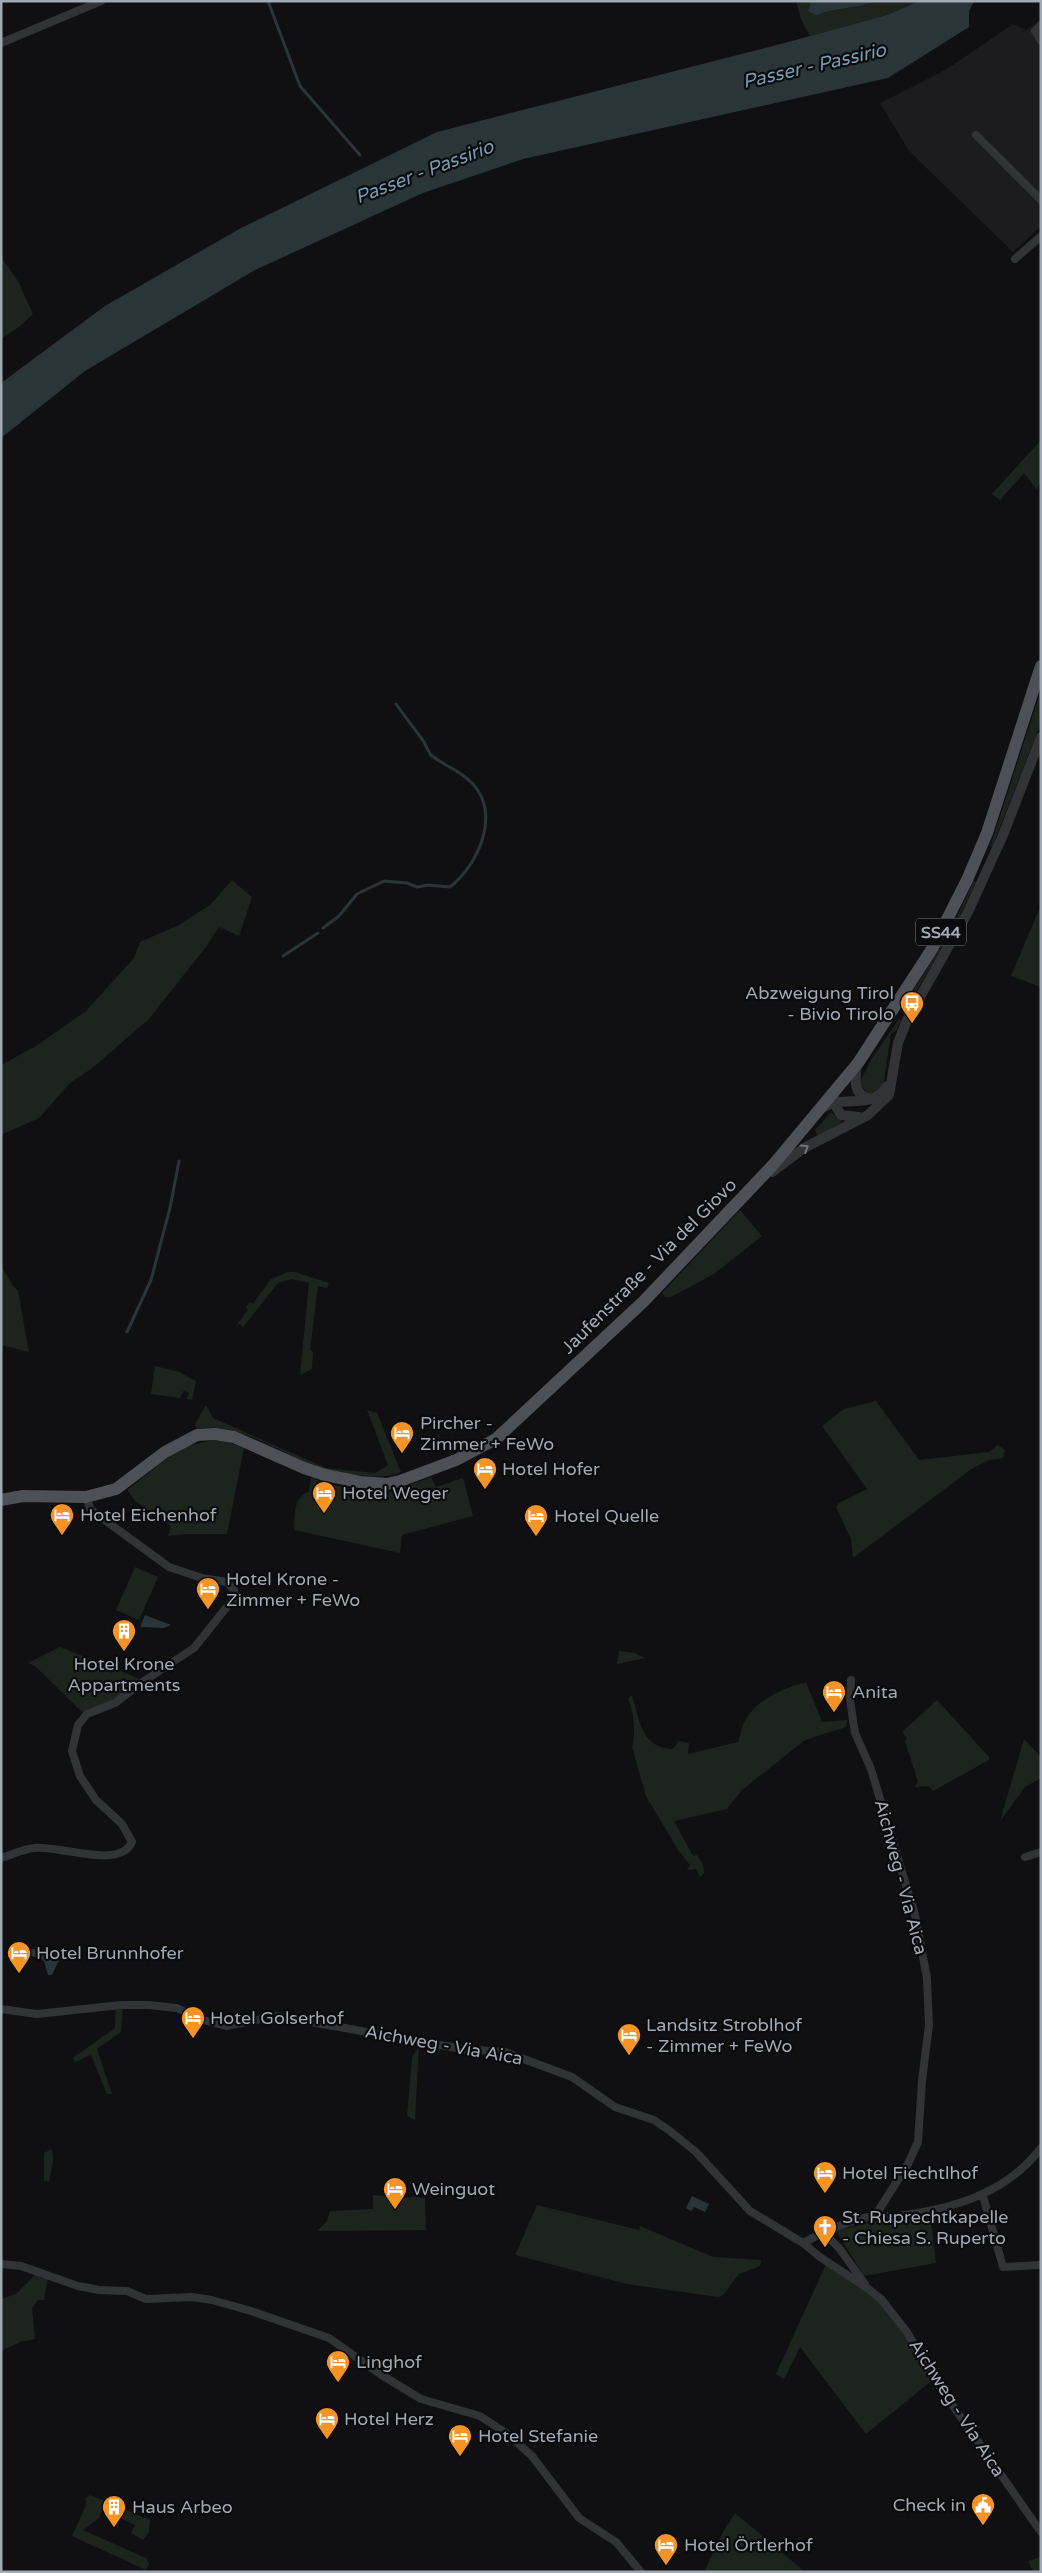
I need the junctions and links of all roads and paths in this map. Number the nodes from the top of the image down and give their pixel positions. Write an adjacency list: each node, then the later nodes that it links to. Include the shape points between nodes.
1 (101, 1): 4 (street)
2 (1041, 25): 3 (street, via 1035,31)
3 (1041, 41)
4 (1, 43)
5 (976, 135): 6 (street)
6 (1041, 200)
7 (1041, 236): 8 (street)
8 (1015, 259)
9 (1041, 666): 11 (main road, Jaufenstraße - Via del Giovo / SS44, via 986,833 966,880 932,949)
10 (1041, 737): 12 (street, via 968,912 907,1020 898,1043)
11 (858, 1063): 13 (main road, Jaufenstraße - Via del Giovo / SS44); 14 (street, via 856,1089 866,1098)
12 (891, 1081): 14 (street); 17 (street, via 885,1100)
13 (838, 1087): 15 (street); 16 (main road, Jaufenstraße - Via del Giovo / SS44)
14 (875, 1099): 15 (street)
15 (834, 1102): 16 (street); 17 (street, via 844,1116 857,1118)
16 (820, 1110): 18 (main road, Jaufenstraße - Via del Giovo / SS44)
17 (868, 1115): 18 (street, one-way to 17, via 804,1148)
18 (739, 1200): 19 (main road, Jaufenstraße - Via del Giovo / SS44, via 644,1302 544,1394 496,1438 456,1460 387,1484 360,1482 304,1468 234,1437 197,1435 165,1452 125,1484)
19 (86, 1497): 20 (main road, Jaufenstraße - Via del Giovo / SS44, via 23,1496); 24 (street, via 91,1510 168,1567 227,1582 234,1590 234,1598 194,1648 116,1703 87,1714 78,1725 72,1751 80,1776 96,1800 129,1833 130,1848 122,1854 106,1856 33,1848)
20 (1, 1500)
21 (851, 1680): 28 (street, Aichweg - Via Aica, via 850,1700 855,1733 874,1778 915,1915 926,1978 929,2025 918,2142)
22 (1041, 1852): 23 (street)
23 (1025, 1857)
24 (1, 1858)
25 (1, 2009): 30 (street, Aichweg - Via Aica, via 37,2014 149,2005 176,2008 226,2026 277,2016 523,2057 572,2077 615,2107 654,2120 696,2152 750,2211)
26 (1041, 2148): 27 (street, via 1019,2172)
27 (982, 2196): 28 (street, via 895,2217); 32 (street, via 1003,2267)
28 (875, 2216): 29 (street)
29 (823, 2232): 30 (street); 33 (street, Aichweg - Via Aica, via 840,2248)
30 (803, 2243): 33 (street, Aichweg - Via Aica)
31 (1, 2264): 35 (street, via 21,2266 99,2290 127,2291 146,2298 212,2300 335,2342 421,2399 480,2416 506,2433 532,2456 579,2518 616,2542)
32 (1041, 2265)
33 (867, 2288): 34 (street, Aichweg - Via Aica, via 894,2314 930,2373)
34 (1041, 2532)
35 (642, 2572)

